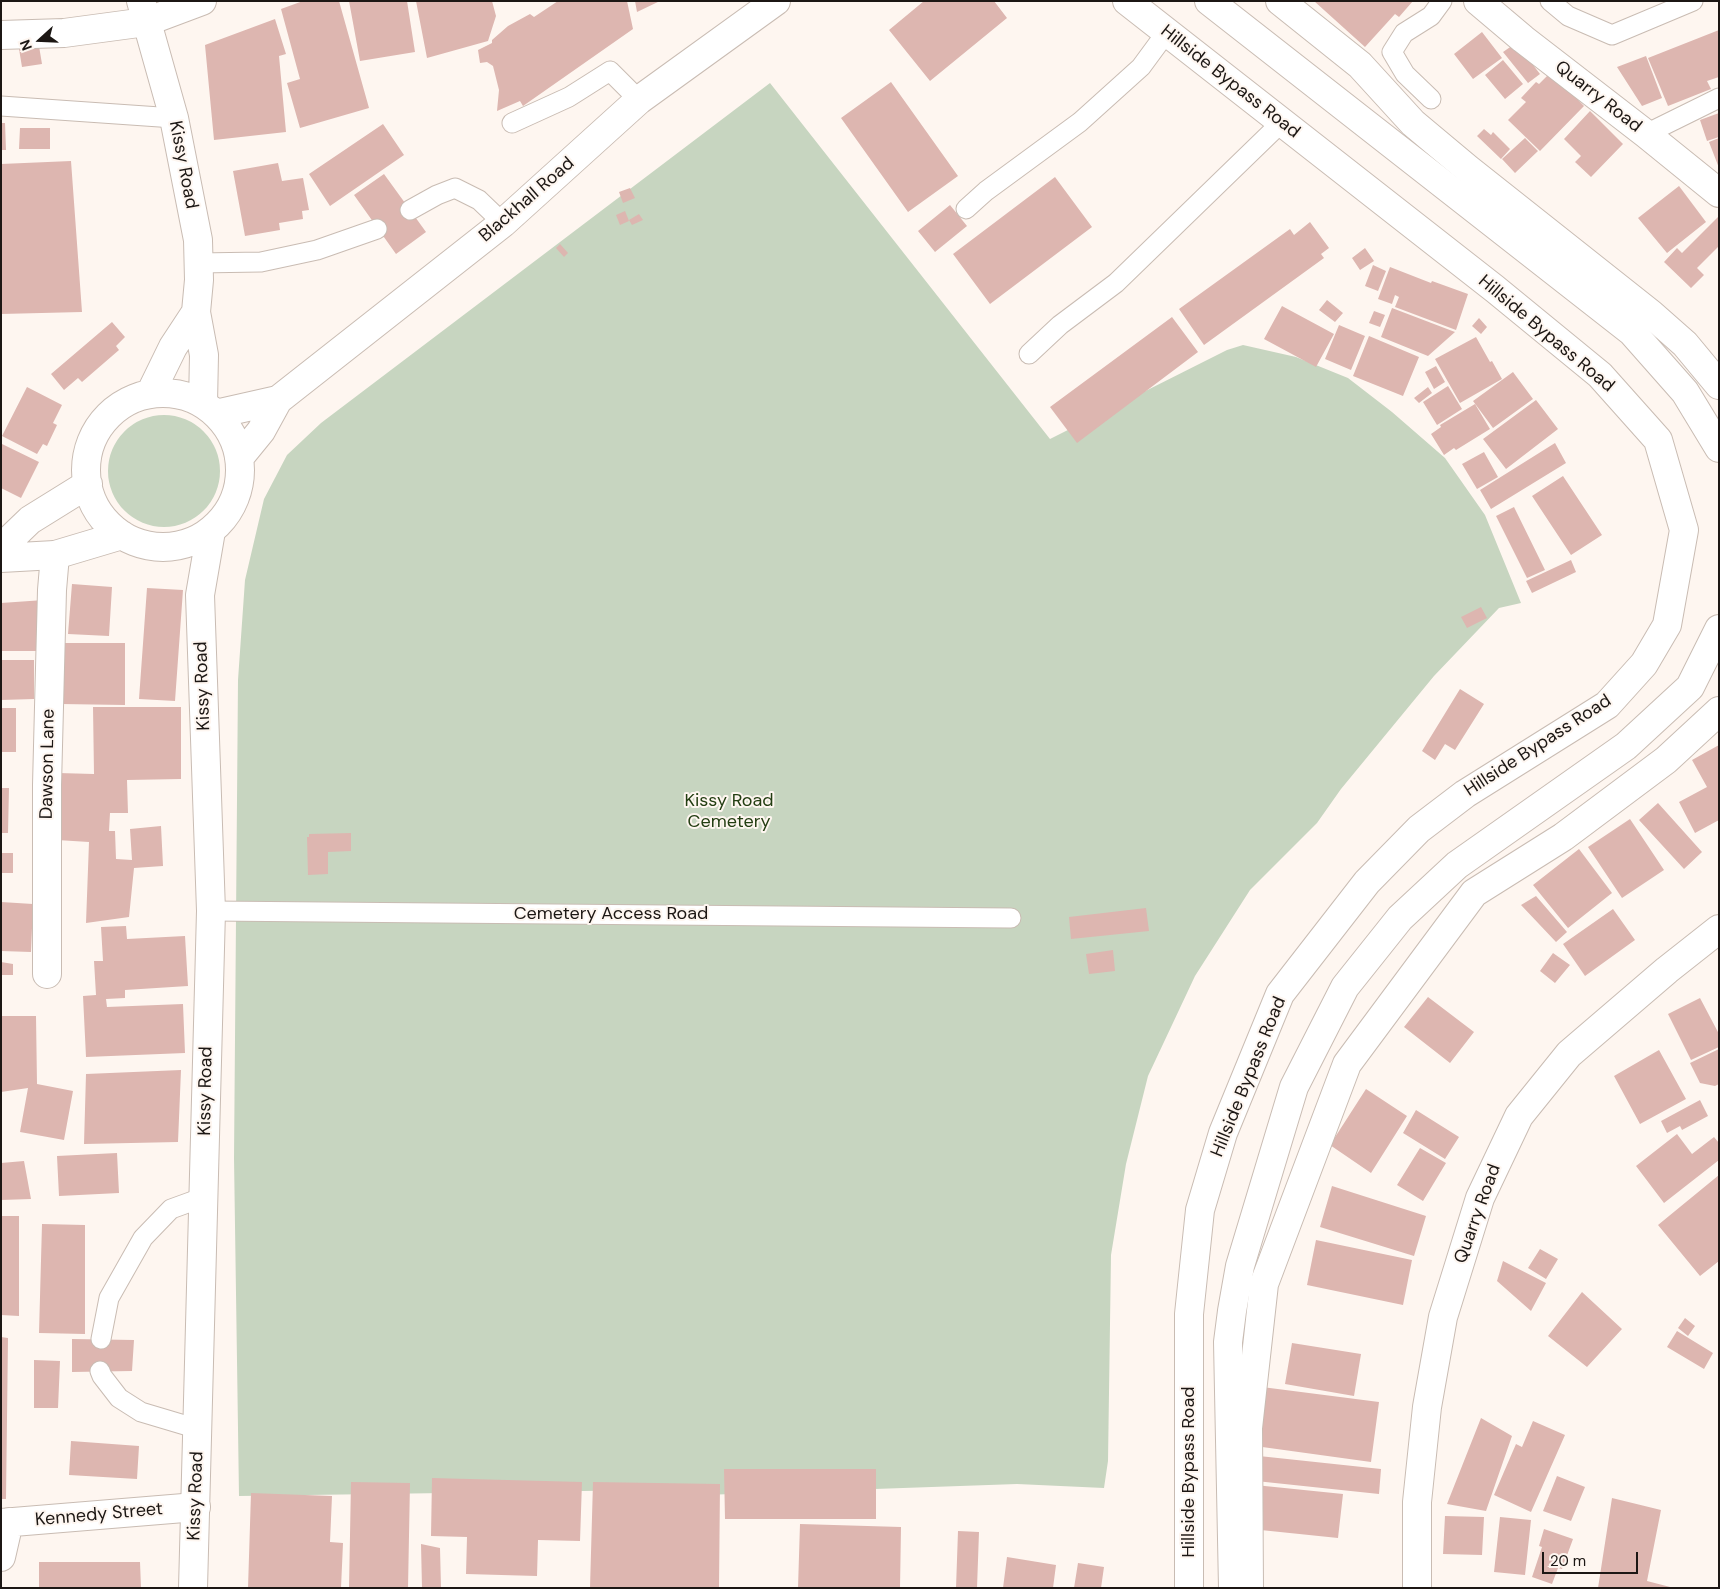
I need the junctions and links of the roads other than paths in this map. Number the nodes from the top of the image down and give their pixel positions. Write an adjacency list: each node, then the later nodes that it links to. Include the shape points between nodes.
1 (202, 1): 10 (main road)
2 (776, 1): 15 (main road, Blackhall Road)
3 (1127, 1): 11 (main road, Hillside Bypass Road)
4 (1209, 1): 33 (main road, via 1632,332 1684,392)
5 (1280, 1): 29 (main road, via 1360,65 1413,123 1658,320 1685,344)
6 (1442, 1): 14 (lane, via 1431,16 1404,33 1392,52 1405,74)
7 (1478, 1): 20 (main road, Quarry Road)
8 (1550, 1): 9 (lane, via 1568,16 1612,35)
9 (1693, 1)
10 (143, 11): 12 (main road, via 64,33); 17 (main road, Kissy Road)
11 (1166, 33): 18 (main road, Hillside Bypass Road); 22 (lane, via 1141,67 1080,122)
12 (1, 35)
13 (1719, 98): 20 (lane)
14 (1431, 99)
15 (639, 100): 19 (lane, via 610,71 570,97); 24 (main road, Blackhall Road)
16 (1, 106): 17 (lane)
17 (174, 118): 26 (main road, Kissy Road, via 198,240)
18 (1282, 122): 28 (lane, via 1116,283 1060,325); 57 (main road, Hillside Bypass Road, via 1600,374 1658,440 1684,530 1667,625 1644,664 1607,705 1465,794 1419,829 1367,882 1280,994 1223,1133 1200,1210 1189,1314)
19 (512, 123)
20 (1646, 134): 21 (main road, Quarry Road)
21 (1719, 193)
22 (966, 209)
23 (410, 210): 24 (lane, via 456,188 479,200)
24 (503, 223): 31 (main road, Blackhall Road)
25 (378, 229): 26 (lane, via 317,250 261,262)
26 (199, 262): 27 (main road, Kissy Road)
27 (196, 312): 30 (main road, Kissy Road, via 173,347); 32 (main road, Kissy Road)
28 (1029, 354)
29 (1719, 385)
30 (150, 394): 32 (main road, via 187,396); 35 (main road, via 118,407 96,433 89,449)
31 (278, 400): 32 (main road, Blackhall Road); 34 (main road, Blackhall Road, via 261,431)
32 (210, 409): 34 (main road, via 231,434)
33 (1719, 448)
34 (239, 458): 36 (main road, via 240,479 235,498 225,517)
35 (88, 484): 37 (main road, via 100,513); 39 (main road, via 30,520)
36 (211, 531): 38 (main road, via 189,543); 42 (main road, Kissy Road)
37 (122, 535): 38 (main road, via 143,544); 40 (main road)
38 (165, 547): 42 (main road, Kissy Road, via 181,563)
39 (1, 548)
40 (55, 555): 41 (main road); 48 (main road, Dawson Lane, via 47,785)
41 (1, 558)
42 (200, 595): 45 (main road, Kissy Road)
43 (1719, 629): 58 (main road, via 1690,686 1626,746 1456,865 1400,918 1345,987 1294,1087 1240,1266 1228,1342)
44 (1719, 711): 59 (main road, via 1666,760 1563,837 1474,893 1347,1064 1264,1284 1248,1428)
45 (211, 911): 46 (lane, Cemetery Access Road); 49 (main road, Kissy Road)
46 (1011, 918)
47 (1719, 929): 60 (main road, Quarry Road, via 1569,1054 1519,1116 1480,1198 1443,1317 1427,1407 1417,1502)
48 (47, 974)
49 (204, 1197): 50 (lane, via 171,1209 143,1238 109,1298); 52 (main road, Kissy Road)
50 (101, 1340)
51 (100, 1371): 52 (lane, via 119,1398 141,1412)
52 (198, 1429): 53 (main road, Kissy Road)
53 (196, 1507): 54 (main road, Kennedy Street); 56 (main road, Kissy Road)
54 (5, 1522): 55 (main road)
55 (1, 1557)
56 (193, 1588)
57 (1189, 1588)
58 (1233, 1588)
59 (1249, 1588)
60 (1416, 1588)

